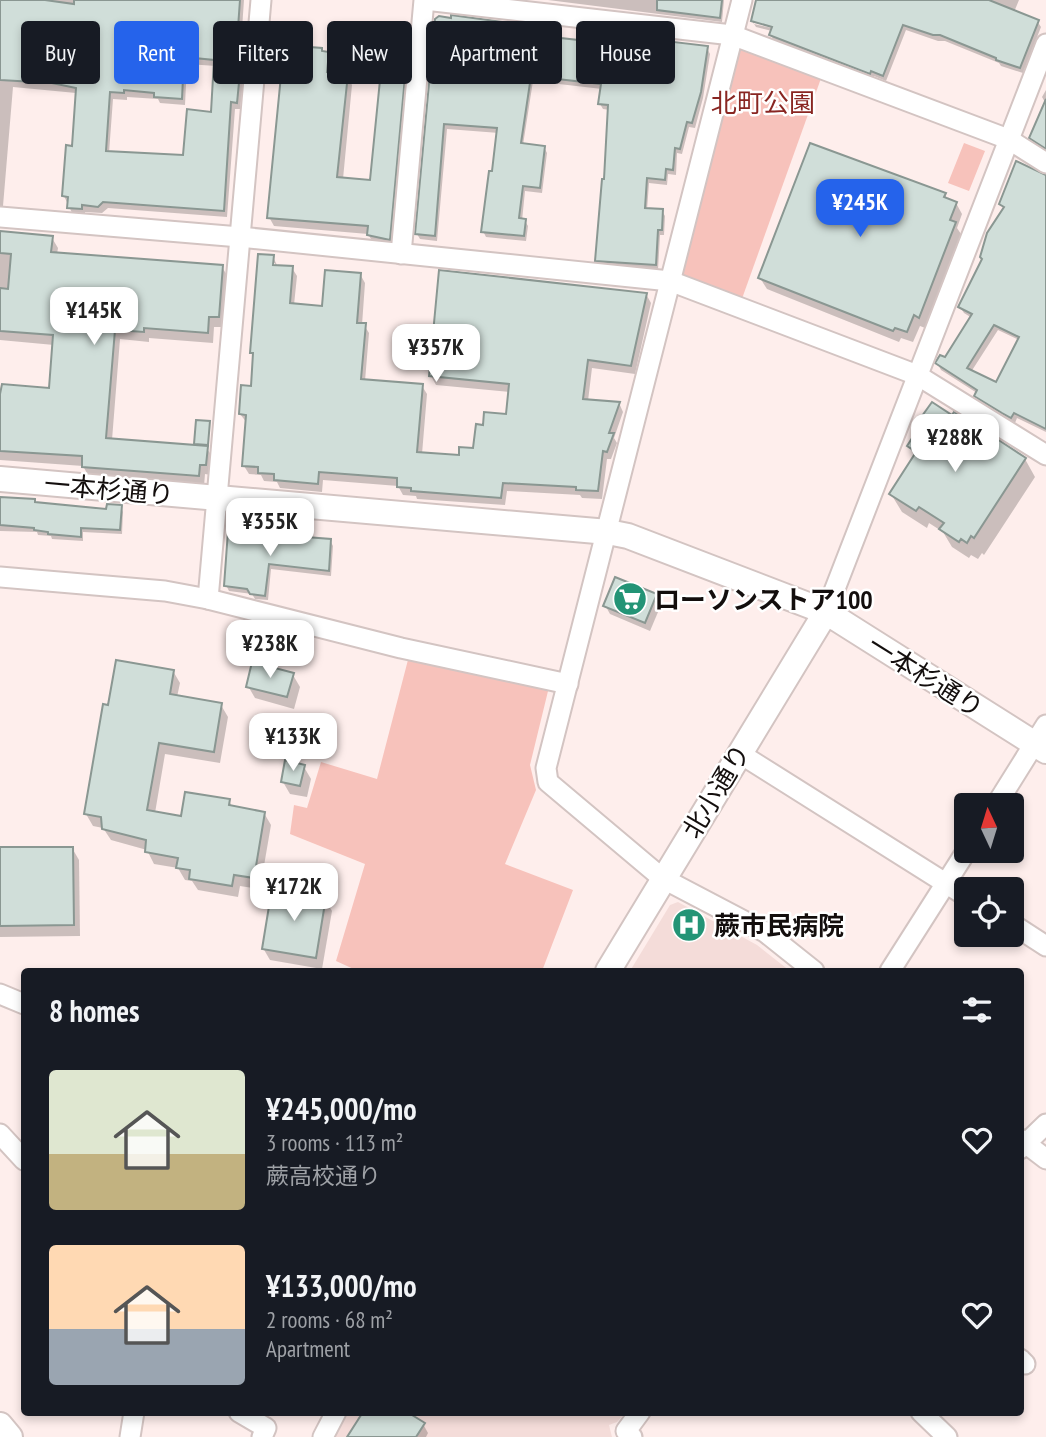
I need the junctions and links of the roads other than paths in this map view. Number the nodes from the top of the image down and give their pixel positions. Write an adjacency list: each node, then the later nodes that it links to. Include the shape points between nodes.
1 (261, 0): 9 (street)
2 (425, 0): 4 (street); 10 (street)
3 (741, 0): 4 (street)
4 (732, 35): 6 (street); 11 (street)
5 (1046, 44): 6 (street)
6 (1008, 139): 7 (street); 12 (street)
7 (1046, 163)
8 (0, 217): 9 (street)
9 (240, 237): 10 (street); 15 (street)
10 (401, 254): 11 (street)
11 (670, 281): 12 (street); 16 (street)
12 (917, 374): 13 (street); 19 (street)
13 (1046, 455)
14 (0, 479): 15 (street, 一本杉通り)
15 (218, 498): 16 (street, 一本杉通り); 18 (street)
16 (608, 531): 19 (street, 一本杉通り); 20 (street)
17 (0, 578): 18 (street)
18 (208, 598): 20 (street, via 401,648)
19 (826, 612): 21 (street, 一本杉通り); 22 (street, 北小通り)
20 (568, 684): 25 (street, via 546,768 548,782)
21 (1042, 740): 23 (street)
22 (738, 753): 25 (street, 北小通り); 26 (street)
23 (1004, 793)
24 (959, 863): 26 (street)
25 (662, 878): 30 (street, 北小通り); 31 (street, via 765,932)
26 (946, 884): 27 (street); 32 (street)
27 (954, 889)
28 (1024, 932): 29 (street)
29 (1046, 946)
30 (610, 968)
31 (810, 968)
32 (892, 968)
33 (0, 994): 34 (street)
34 (21, 1003)
35 (1046, 1124): 37 (street)
36 (0, 1134): 39 (street)
37 (1024, 1141)
38 (1024, 1144): 40 (street)
39 (21, 1157)
40 (1046, 1159)
41 (133, 1416): 48 (street)
42 (246, 1416): 49 (street, via 266,1428)
43 (334, 1416): 50 (street)
44 (637, 1416): 51 (street, via 626,1432)
45 (925, 1416): 52 (street)
46 (0, 1425): 47 (street)
47 (10, 1437)
48 (130, 1437)
49 (262, 1437)
50 (323, 1437)
51 (632, 1437)
52 (947, 1437)

